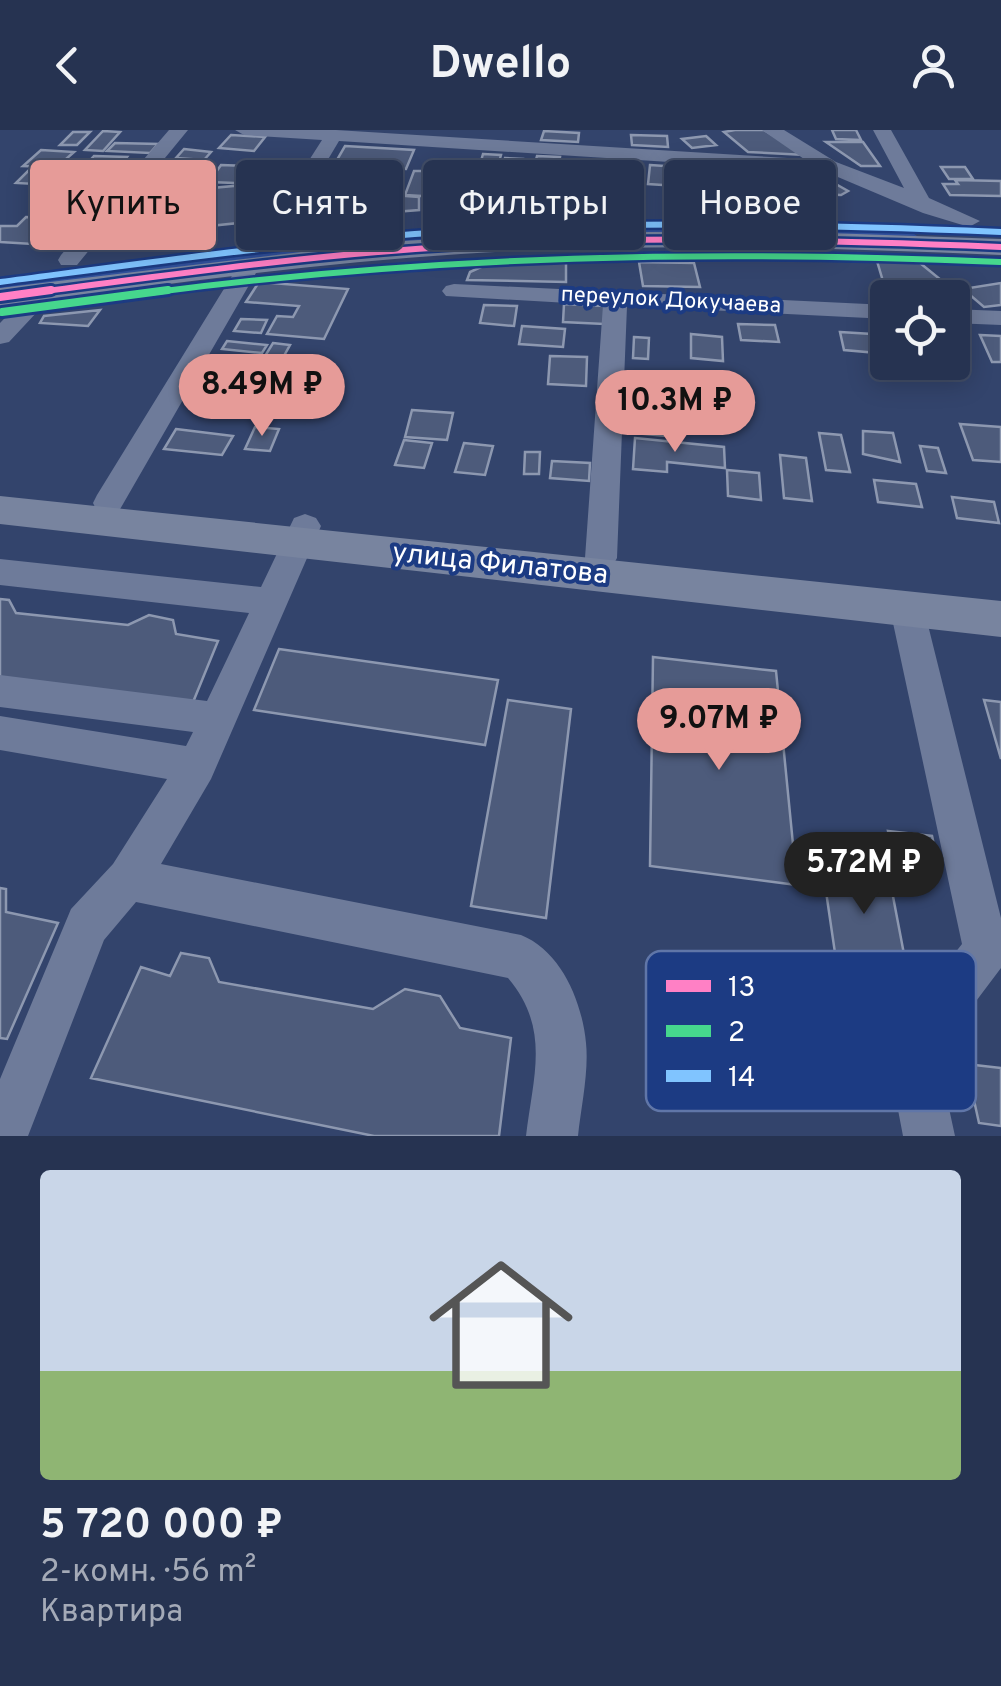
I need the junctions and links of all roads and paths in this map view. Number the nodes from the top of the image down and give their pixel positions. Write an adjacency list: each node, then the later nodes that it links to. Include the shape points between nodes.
1 (178, 130): 13 (street)
2 (244, 130): 5 (street)
3 (771, 130): 8 (street)
4 (882, 130): 11 (street)
5 (334, 135): 6 (street); 7 (street)
6 (318, 160)
7 (734, 160)
8 (820, 160)
9 (836, 169): 11 (street)
10 (403, 225): 11 (main road, via 701,212)
11 (976, 237): 14 (main road, via 533,242)
12 (236, 239): 13 (main road)
13 (68, 260): 15 (main road)
14 (249, 266): 17 (main road); 25 (street)
15 (0, 268)
16 (454, 291): 19 (street, переулок Докучаева)
17 (44, 292): 18 (main road); 23 (street)
18 (0, 297)
19 (615, 298): 20 (street, переулок Докучаева); 28 (street)
20 (870, 311)
21 (970, 317): 22 (street)
22 (1001, 318)
23 (0, 337)
24 (0, 492): 25 (main road)
25 (108, 504): 27 (main road)
26 (0, 510): 27 (main road, улица Филатова)
27 (301, 534): 28 (main road); 31 (street); 32 (main road, улица Филатова)
28 (601, 558): 30 (main road)
29 (0, 572): 31 (street)
30 (1001, 599)
31 (270, 602): 35 (street)
32 (908, 609): 33 (main road, улица Филатова); 39 (street, via 986,950)
33 (1001, 619)
34 (0, 691): 35 (street)
35 (218, 719): 37 (street)
36 (0, 733): 37 (street)
37 (197, 766): 38 (street)
38 (128, 880): 41 (street, via 87,925); 42 (street, via 521,958 548,989 562,1043)
39 (976, 963)
40 (924, 1111): 43 (street)
41 (2, 1136)
42 (552, 1136)
43 (929, 1136)

